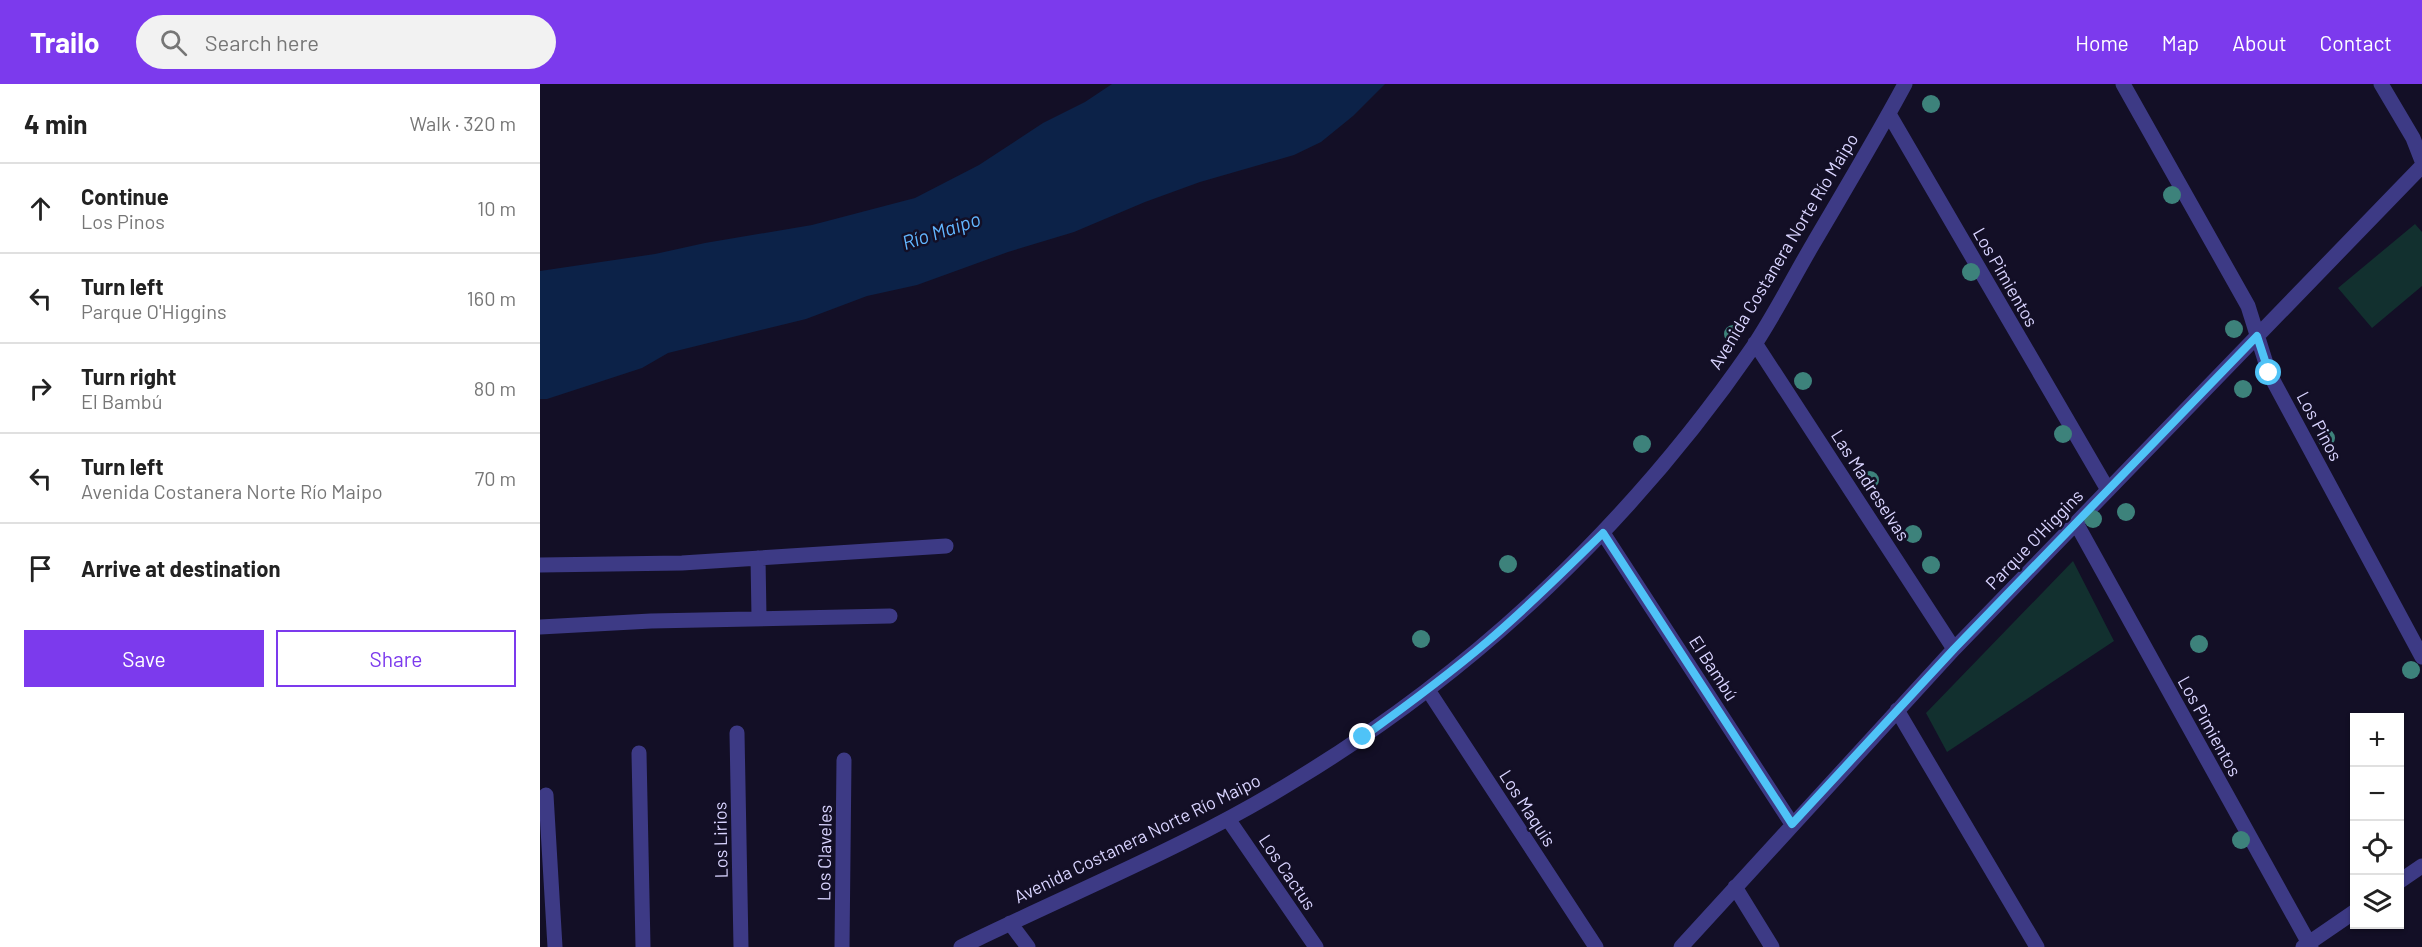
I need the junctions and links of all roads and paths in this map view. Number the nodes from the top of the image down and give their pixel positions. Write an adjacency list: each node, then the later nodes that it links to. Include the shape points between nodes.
1 (1905, 84): 4 (street, Avenida Costanera Norte Río Maipo)
2 (2123, 84): 7 (street, Los Pinos, via 2248,306)
3 (2381, 84): 5 (street)
4 (1889, 114): 8 (street, Avenida Costanera Norte Río Maipo); 9 (street, Los Pimientos)
5 (2422, 161)
6 (2422, 166): 7 (street, Parque O'Higgins)
7 (2257, 336): 9 (street, Parque O'Higgins); 19 (street, Los Pinos, via 2269,373)
8 (1755, 343): 11 (street, Avenida Costanera Norte Río Maipo, via 1693,428); 18 (street, Las Madreselvas)
9 (2108, 490): 10 (street, Parque O'Higgins)
10 (2076, 524): 18 (street, Parque O'Higgins); 33 (street, Los Pimientos)
11 (1603, 533): 20 (street, Avenida Costanera Norte Río Maipo, via 1530,603); 27 (street, El Bambú)
12 (946, 546): 13 (street)
13 (758, 558): 14 (street); 16 (street)
14 (540, 565)
15 (890, 615): 16 (street)
16 (759, 617): 17 (street)
17 (540, 627)
18 (1954, 649): 21 (street, Parque O'Higgins)
19 (2422, 657)
20 (1428, 690): 26 (street, Avenida Costanera Norte Río Maipo, via 1335,755); 41 (street, Los Maquis)
21 (1897, 710): 27 (street, Parque O'Higgins); 44 (street)
22 (737, 733): 36 (street, Los Lirios)
23 (639, 753): 35 (street)
24 (844, 760): 37 (street, Los Claveles)
25 (546, 795): 34 (street)
26 (1228, 819): 32 (street, Avenida Costanera Norte Río Maipo); 40 (street, Los Cactus)
27 (1792, 824): 30 (street, Parque O'Higgins)
28 (2422, 866): 29 (street)
29 (2404, 878)
30 (1735, 887): 42 (street, Parque O'Higgins); 43 (street)
31 (2350, 916): 33 (street)
32 (1010, 923): 38 (street, Avenida Costanera Norte Río Maipo); 39 (street)
33 (2308, 946)
34 (555, 947)
35 (643, 947)
36 (741, 947)
37 (842, 947)
38 (961, 947)
39 (1028, 947)
40 (1316, 947)
41 (1596, 947)
42 (1681, 947)
43 (1772, 947)
44 (2037, 947)

